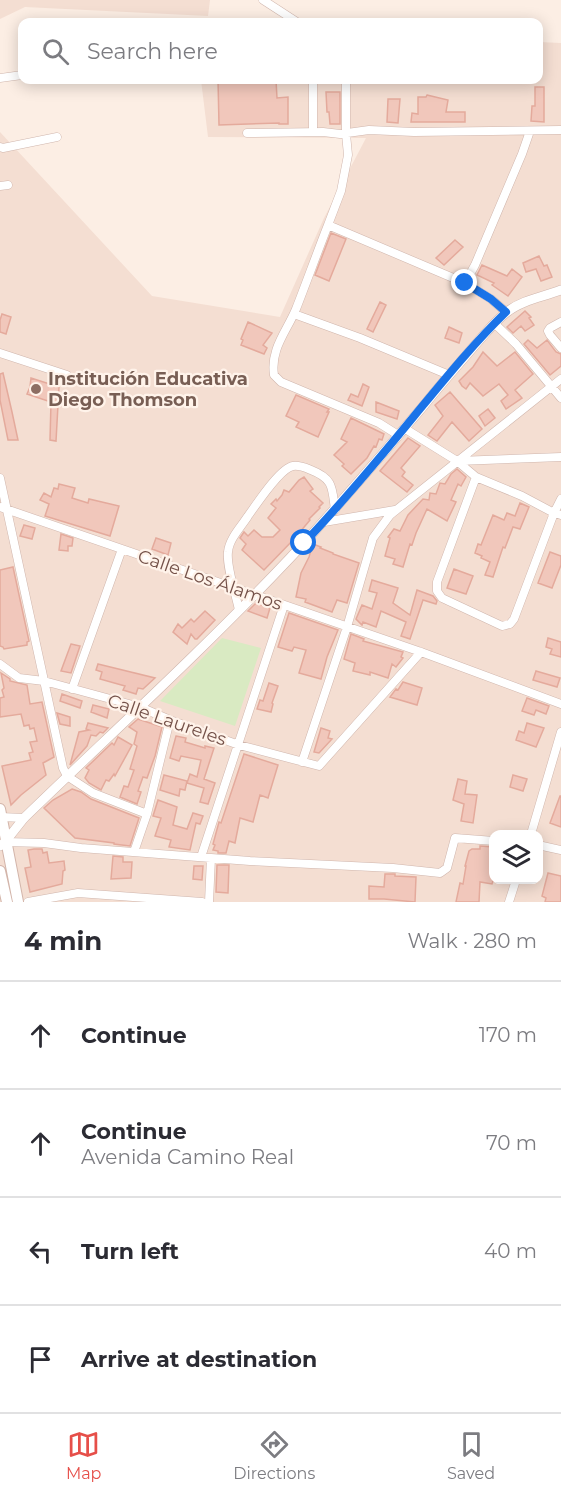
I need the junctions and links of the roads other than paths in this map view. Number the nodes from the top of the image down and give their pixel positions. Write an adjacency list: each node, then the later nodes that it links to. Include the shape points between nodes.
1 (263, 0): 2 (street)
2 (291, 18)
3 (18, 76): 4 (street)
4 (0, 78)
5 (312, 84): 9 (street)
6 (346, 84): 11 (street)
7 (561, 130): 8 (street)
8 (530, 131): 11 (street, via 369,130); 15 (street)
9 (313, 132): 10 (street); 11 (street)
10 (247, 133)
11 (346, 134): 14 (street, via 344,177)
12 (57, 137): 13 (street)
13 (0, 147)
14 (328, 225): 15 (street); 18 (street)
15 (465, 283): 17 (street)
16 (561, 290): 17 (street)
17 (506, 312): 20 (street)
18 (294, 314): 24 (street); 28 (street, via 276,354 276,379)
19 (561, 322): 21 (street, via 548,331)
20 (495, 324): 24 (street); 26 (street)
21 (561, 348)
22 (0, 353): 23 (street)
23 (67, 375)
24 (447, 377): 28 (street)
25 (561, 379): 26 (street)
26 (552, 386): 27 (street); 30 (street)
27 (561, 398)
28 (401, 432): 30 (street); 36 (street)
29 (561, 457): 30 (street)
30 (457, 461): 31 (street); 35 (street)
31 (476, 477): 37 (street); 37 (street, via 437,591 442,598 502,626 514,619)
32 (0, 478): 34 (street)
33 (561, 499): 37 (street)
34 (3, 509): 39 (street, Calle Los Álamos); 47 (street)
35 (397, 509): 38 (street); 44 (street, via 373,538)
36 (335, 510): 38 (street); 40 (street, via 330,482 324,476 302,466 286,469 230,543 228,565)
37 (557, 514)
38 (324, 522): 41 (street)
39 (122, 549): 40 (street, Calle Los Álamos); 48 (street)
40 (234, 588): 41 (street, Calle Los Álamos); 43 (street)
41 (254, 596): 42 (street, Calle Los Álamos); 43 (street)
42 (284, 605): 44 (street, Calle Los Álamos); 53 (street)
43 (239, 610): 50 (street)
44 (347, 627): 45 (street, Calle Los Álamos); 54 (street)
45 (421, 652): 49 (street, Calle Los Álamos); 54 (street, via 319,766)
46 (0, 664): 47 (street, Calle Laureles, via 19,678)
47 (44, 681): 48 (street, Calle Laureles); 55 (street)
48 (72, 689): 50 (street, Calle Laureles)
49 (561, 704)
50 (140, 707): 51 (street, Calle Laureles); 55 (street)
51 (170, 720): 53 (street, Calle Laureles); 57 (street)
52 (561, 732): 59 (street)
53 (239, 745): 54 (street, Calle Laureles); 65 (street)
54 (302, 762)
55 (67, 776): 57 (street, via 93,793); 58 (street)
56 (1, 814): 58 (street); 61 (main road)
57 (147, 814): 64 (street)
58 (24, 818): 61 (street)
59 (532, 830)
60 (489, 841): 66 (street, via 455,838 447,868 440,873)
61 (3, 844): 64 (street, via 44,843); 72 (main road)
62 (543, 846): 63 (street)
63 (561, 850)
64 (134, 852): 65 (street)
65 (201, 857): 66 (street)
66 (211, 858): 74 (street)
67 (0, 871): 71 (main road)
68 (514, 884): 75 (street)
69 (131, 900): 70 (street, via 78,893); 73 (street)
70 (31, 901)
71 (7, 902)
72 (18, 902)
73 (202, 902)
74 (209, 902)
75 (509, 902)

